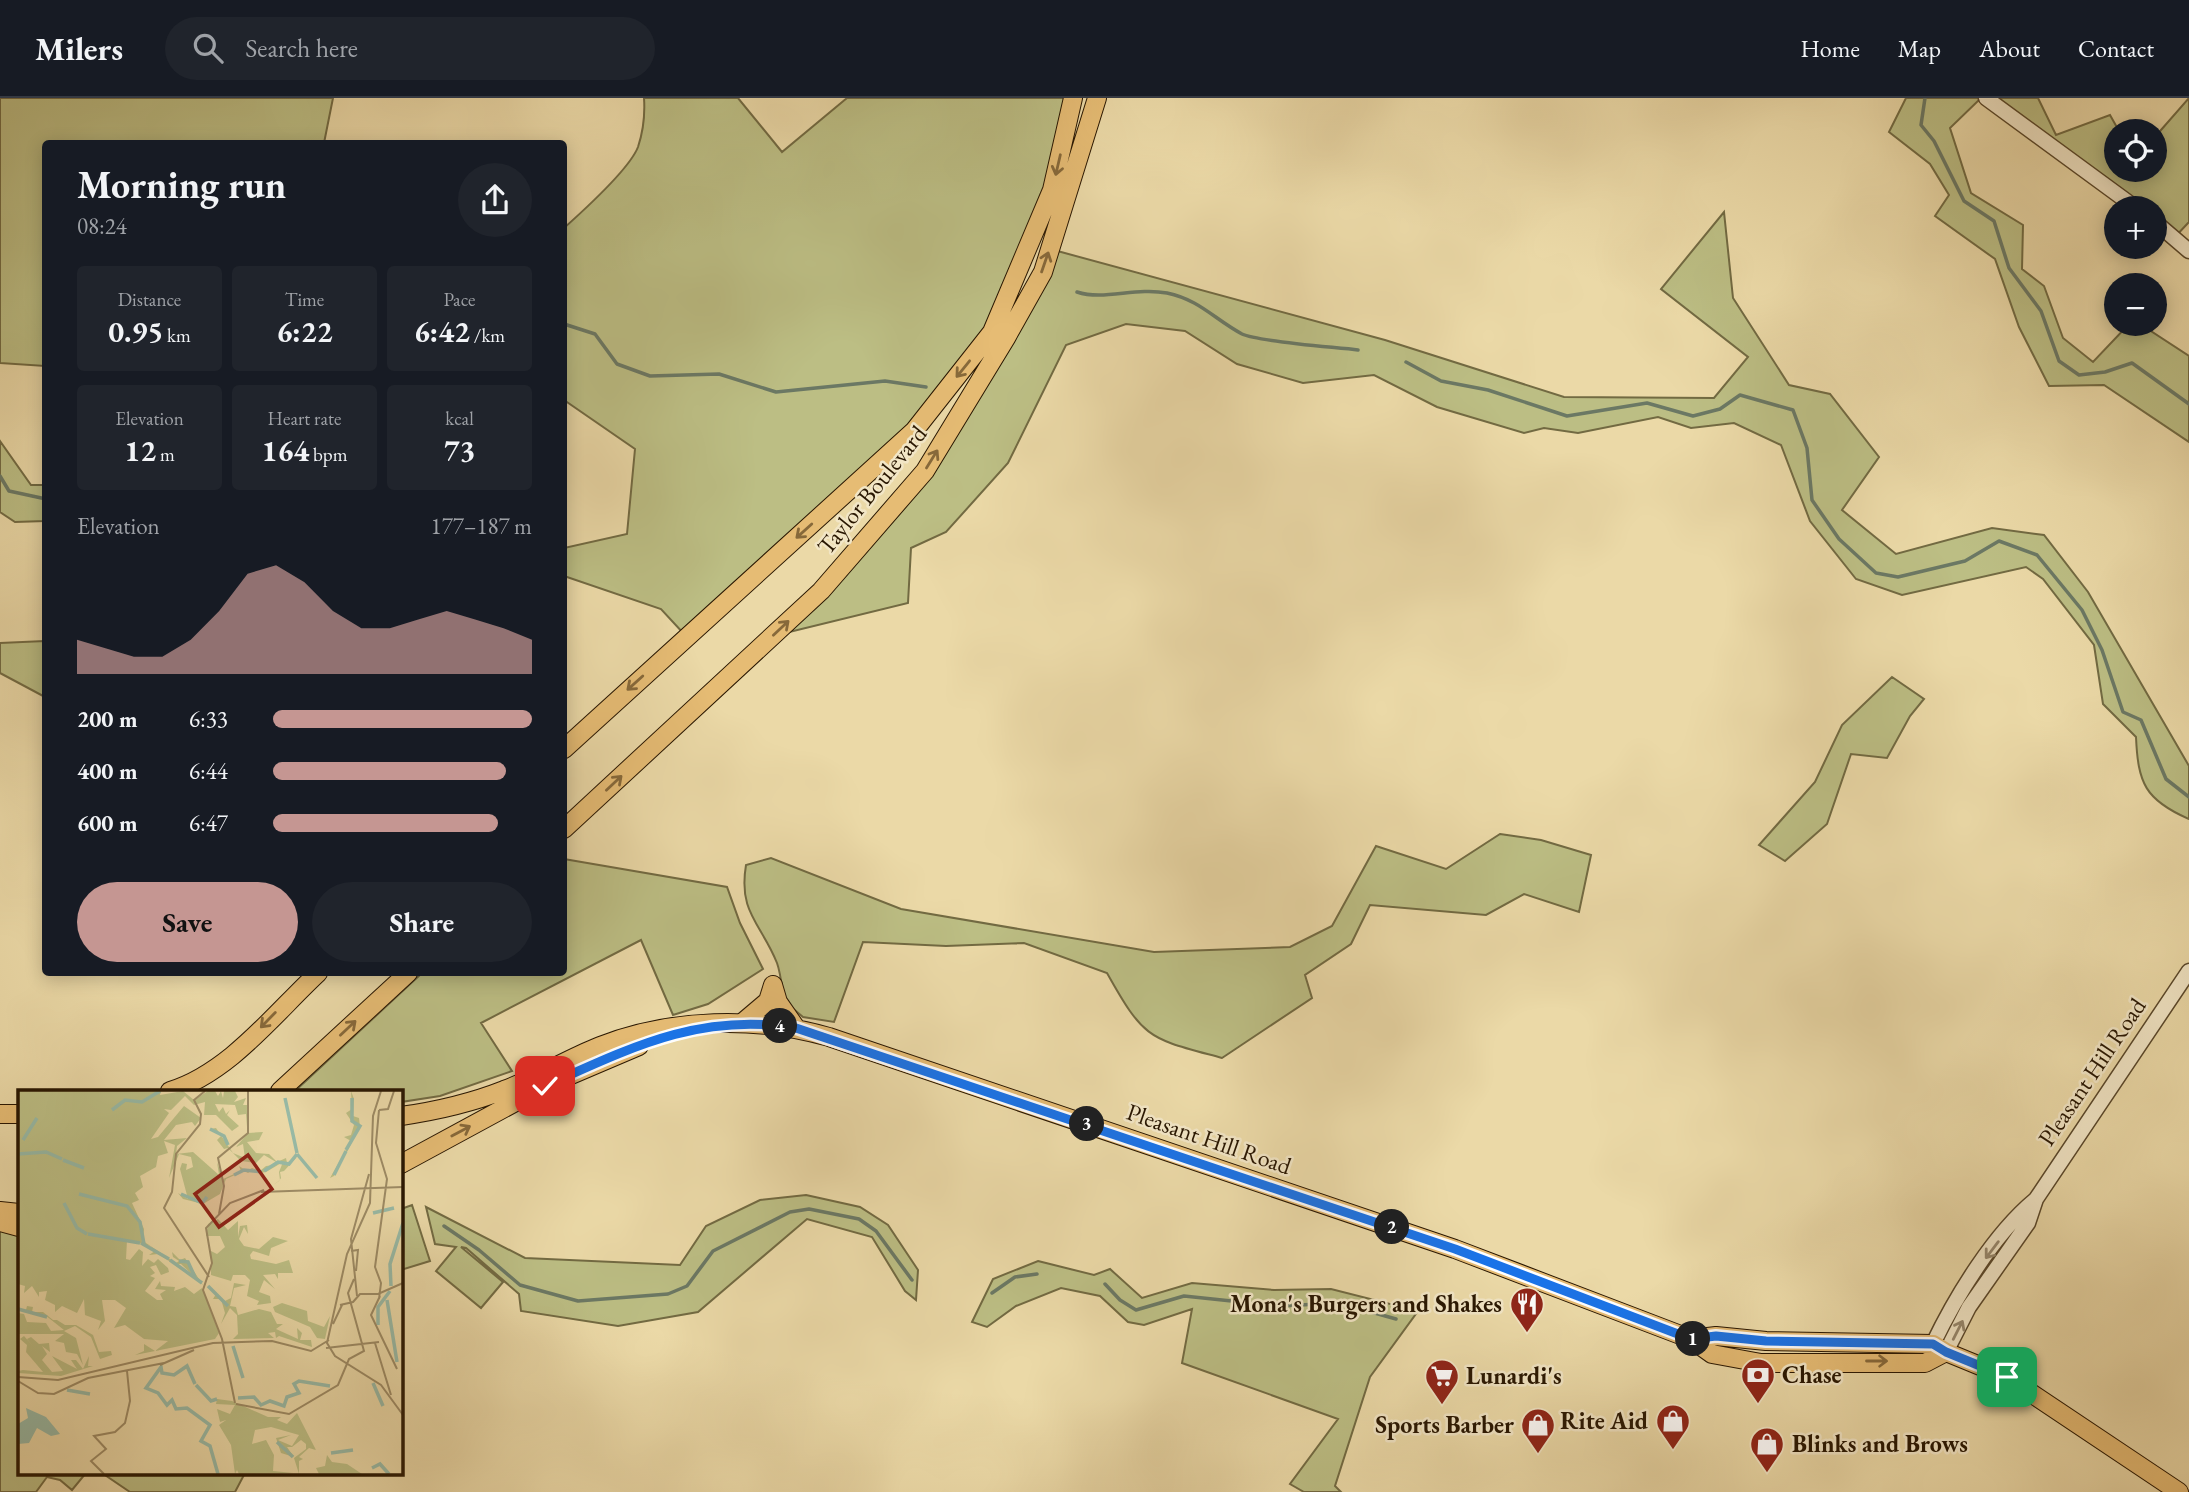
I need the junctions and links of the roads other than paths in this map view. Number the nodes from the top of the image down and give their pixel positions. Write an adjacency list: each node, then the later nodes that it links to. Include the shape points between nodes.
1 (1073, 98): 7 (main road, Taylor Boulevard, one-way to 7, via 1052,190 992,332 914,431)
2 (1097, 98): 8 (main road, Taylor Boulevard, one-way to 2, via 821,591 925,471 1043,272)
3 (1986, 98): 4 (street)
4 (2120, 196)
5 (2167, 232): 6 (street)
6 (2189, 251)
7 (567, 746)
8 (567, 826)
9 (2189, 971): 26 (street, Pleasant Hill Road, via 2036,1199 2028,1223)
10 (315, 976): 15 (main road, one-way to 15, via 194,1084)
11 (405, 976): 16 (main road, one-way to 11)
12 (742, 1023): 13 (main road, Pleasant Hill Road); 14 (main road, Pleasant Hill Road); 14 (main road, via 768,1001 773,985 778,1002)
13 (702, 1026): 19 (main road, Pleasant Hill Road, via 677,1024 601,1045 504,1090); 20 (main road, Pleasant Hill Road, one-way to 13, via 545,1086 617,1054)
14 (796, 1028): 25 (main road, Pleasant Hill Road, via 1455,1249)
15 (173, 1090)
16 (281, 1090)
17 (0, 1114): 18 (main road)
18 (18, 1114)
19 (402, 1116)
20 (402, 1163)
21 (0, 1211): 22 (main road)
22 (18, 1213)
23 (0, 1222): 24 (main road)
24 (18, 1227)
25 (1691, 1339): 26 (main road, Pleasant Hill Road, via 1827,1340); 26 (main road, Pleasant Hill Road, one-way to 26, via 1712,1354 1761,1363 1925,1363)
26 (1940, 1348): 27 (main road, via 2007,1377)
27 (2179, 1492)

